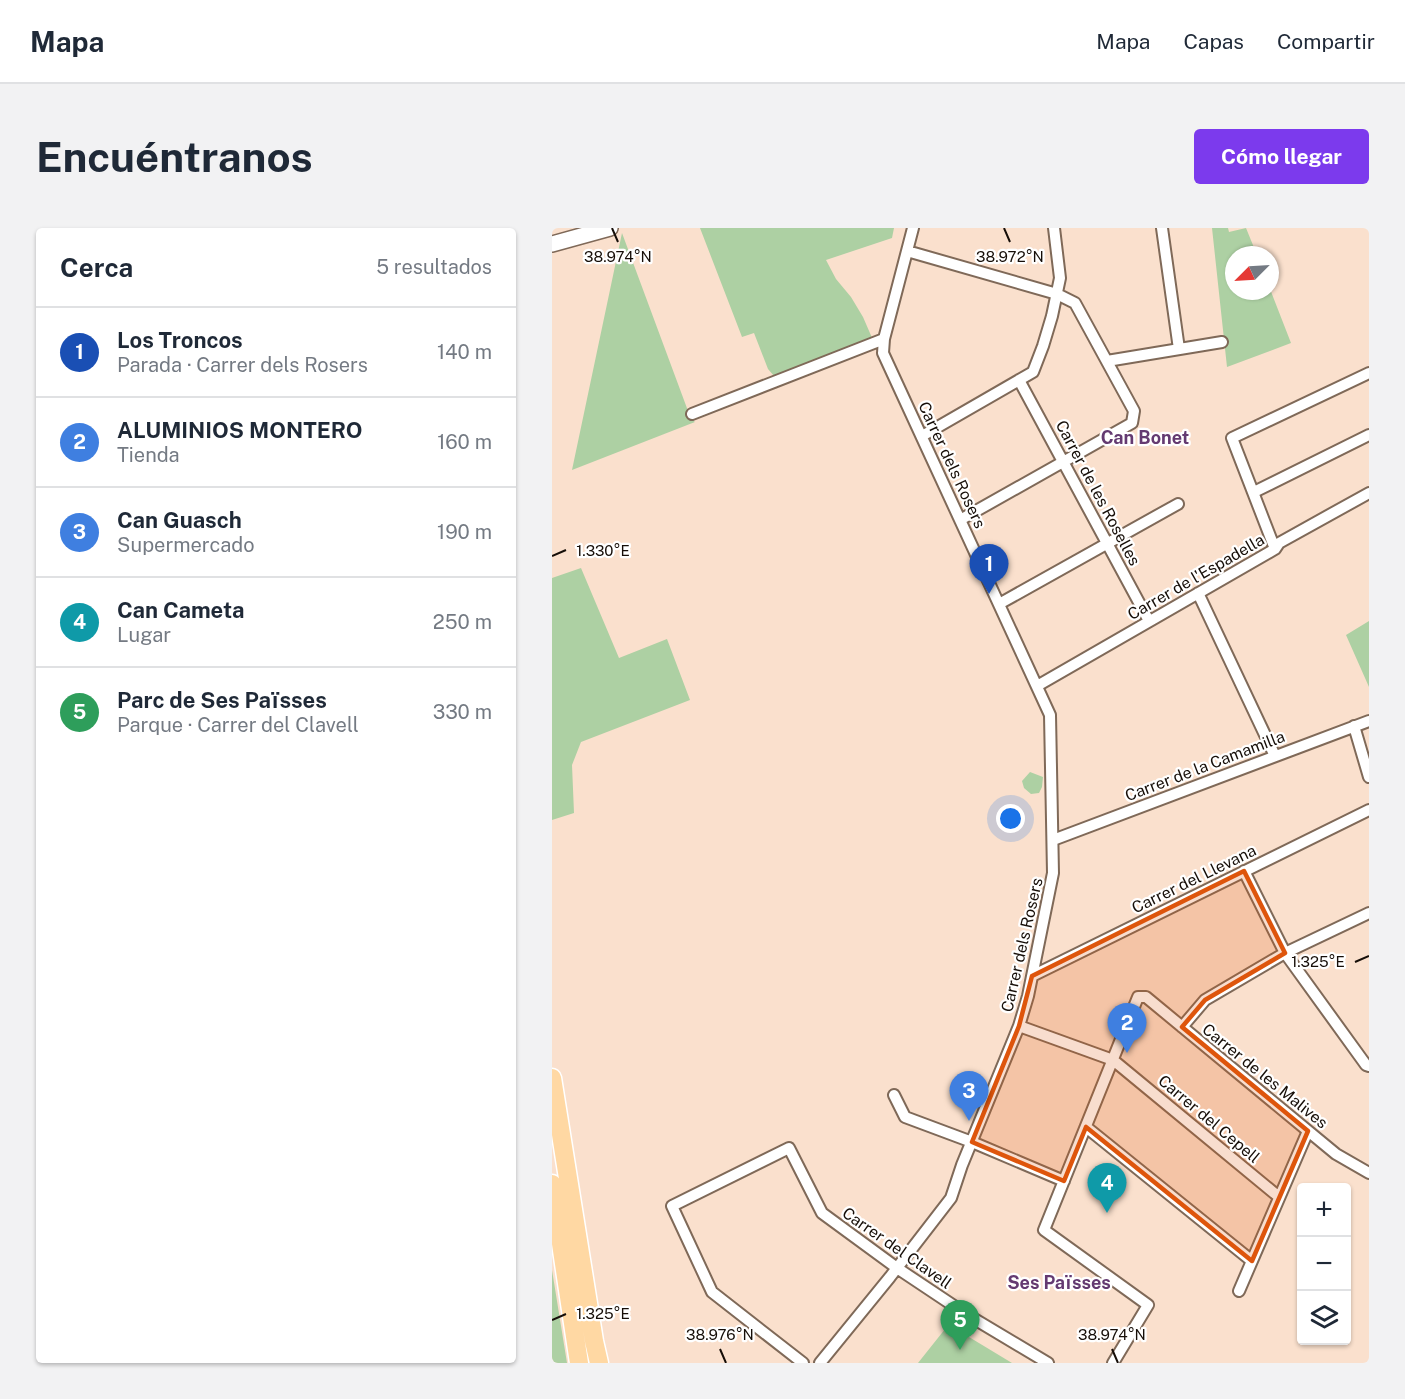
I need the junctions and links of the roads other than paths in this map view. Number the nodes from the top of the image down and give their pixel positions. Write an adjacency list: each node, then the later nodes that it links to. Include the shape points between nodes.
1 (610, 228): 5 (street)
2 (914, 228): 6 (street, Carrer dels Rosers)
3 (1054, 228): 7 (street, via 1060,278)
4 (1162, 228): 10 (street)
5 (552, 244)
6 (907, 251): 7 (street); 8 (street, Carrer dels Rosers)
7 (1057, 294): 11 (street, via 1075,303); 13 (street, via 1033,372)
8 (884, 339): 14 (street); 16 (street, Carrer dels Rosers, via 883,352)
9 (1222, 342): 10 (street)
10 (1179, 349): 11 (street)
11 (1107, 361): 17 (street, via 1134,411 1132,423)
12 (1369, 373): 18 (street, via 1232,438)
13 (1019, 380): 16 (street); 17 (street, Carrer de les Roselles)
14 (693, 414)
15 (1369, 435): 18 (street)
16 (922, 436): 21 (street, Carrer dels Rosers)
17 (1064, 462): 21 (street); 22 (street, Carrer de les Roselles)
18 (1254, 492): 23 (street)
19 (1369, 493): 23 (street, Carrer de l'Espadella, via 1279,543)
20 (1178, 504): 22 (street)
21 (960, 520): 25 (street, Carrer dels Rosers)
22 (1107, 543): 25 (street); 26 (street, Carrer de les Roselles)
23 (1275, 549): 24 (street, Carrer de l'Espadella)
24 (1198, 593): 26 (street, Carrer de l'Espadella); 30 (street)
25 (999, 604): 27 (street, Carrer dels Rosers)
26 (1149, 621): 27 (street, Carrer de l'Espadella)
27 (1037, 686): 33 (street, Carrer dels Rosers, via 1050,715)
28 (1369, 720): 29 (street, Carrer de la Camamilla)
29 (1354, 726): 30 (street, Carrer de la Camamilla); 31 (street)
30 (1275, 756): 33 (street, Carrer de la Camamilla)
31 (1369, 777)
32 (1369, 810): 34 (street, Carrer del Llevana)
33 (1053, 840): 37 (street, Carrer dels Rosers, via 1053,873)
34 (1244, 871): 36 (street); 37 (street, Carrer del Llevana)
35 (1369, 913): 36 (street)
36 (1286, 953): 39 (street, via 1205,1000); 41 (street)
37 (1032, 976): 38 (street, Carrer dels Rosers)
38 (1019, 1026): 40 (street, Carrer del Cepell); 46 (street, Carrer dels Rosers)
39 (1182, 1027): 40 (street, Carrer de les Malives, via 1146,997 1138,997); 45 (street, Carrer de les Malives)
40 (1113, 1060): 44 (street); 50 (street, Carrer del Cepell)
41 (1369, 1066)
42 (552, 1078): 55 (main road)
43 (894, 1095): 46 (street, via 905,1117)
44 (1086, 1127): 48 (street); 51 (street)
45 (1308, 1131): 47 (street, Carrer de les Malives, via 1336,1154); 50 (street)
46 (972, 1142): 48 (street); 52 (street, Carrer dels Rosers, via 951,1198)
47 (1369, 1173)
48 (1064, 1181): 59 (street, via 1044,1230 1148,1305)
49 (552, 1184): 54 (main road)
50 (1279, 1197): 51 (street)
51 (1252, 1262): 53 (street)
52 (897, 1268): 56 (street, Carrer del Clavell, via 822,1213 789,1148 672,1206 712,1292); 57 (street, Carrer dels Rosers); 58 (street, Carrer del Clavell)
53 (1239, 1291)
54 (579, 1363)
55 (599, 1363)
56 (803, 1363)
57 (820, 1363)
58 (1048, 1363)
59 (1113, 1363)

